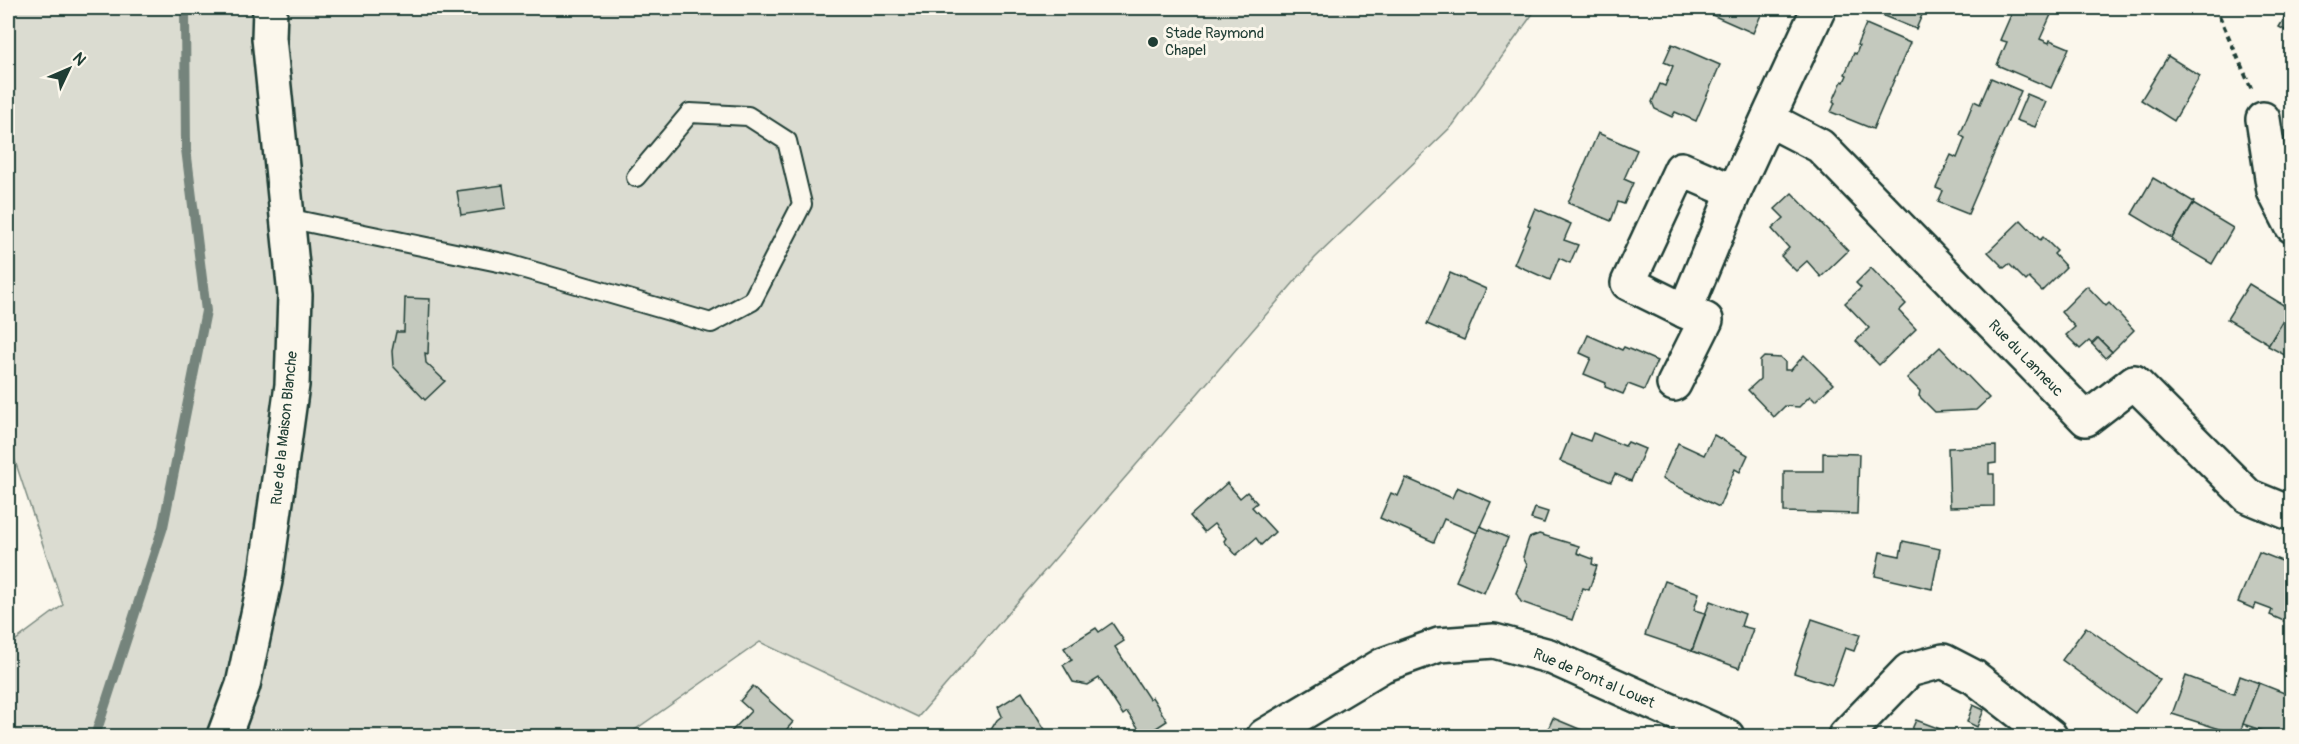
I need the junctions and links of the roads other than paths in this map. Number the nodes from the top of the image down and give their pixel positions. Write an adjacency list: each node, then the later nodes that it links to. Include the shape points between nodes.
1 (270, 8): 7 (street, Rue de la Maison Blanche, via 269,38)
2 (1820, 8): 3 (street)
3 (1768, 119): 6 (street); 11 (street, Rue du Lanneuc, via 1820,146 2086,419 2134,382 2248,496)
4 (2263, 119): 8 (street, via 2274,191)
5 (636, 177): 7 (lane, via 690,113 748,116 787,141 802,204 752,301 711,323 508,264)
6 (1734, 192): 9 (street); 9 (street, via 1681,169 1628,283)
7 (287, 218): 12 (street, Rue de la Maison Blanche, via 295,295 292,385 265,580 243,685)
8 (2292, 226)
9 (1685, 311): 10 (street, via 1706,320)
10 (1674, 384)
11 (2292, 514)
12 (224, 736)
13 (1263, 736): 14 (street, Rue de Pont al Louet, via 1383,665 1439,645 1494,641 1549,656)
14 (1727, 736)
15 (1845, 736): 16 (street, via 1909,670 1943,661 1974,677)
16 (2050, 736)

